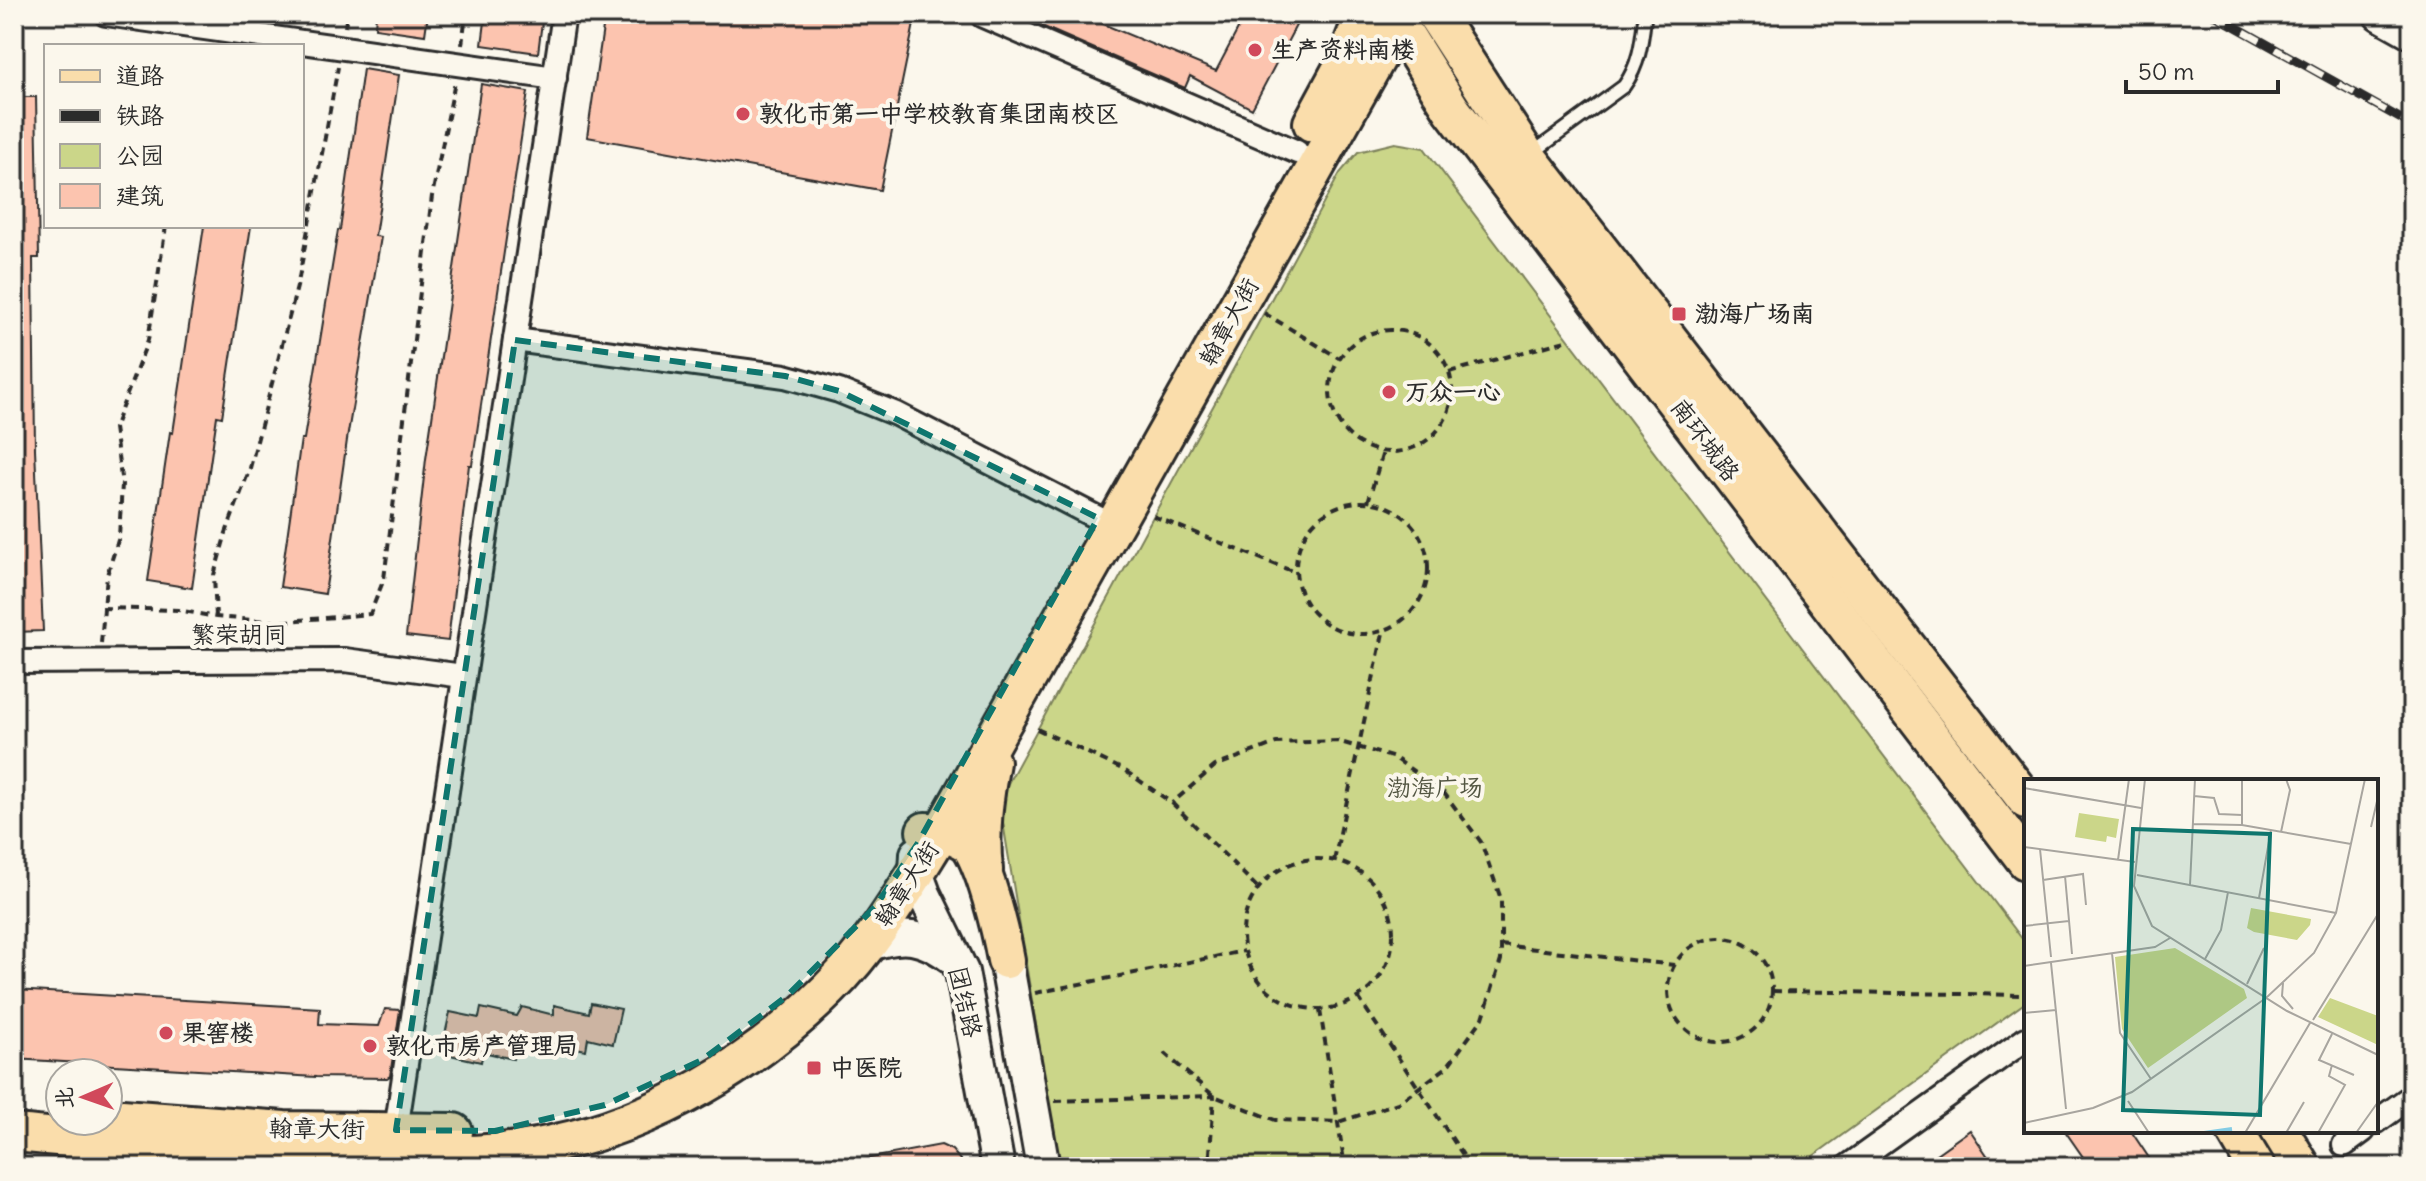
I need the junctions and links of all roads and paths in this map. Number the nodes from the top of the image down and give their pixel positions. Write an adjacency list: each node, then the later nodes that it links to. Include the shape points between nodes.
1 (106, 14): 10 (street)
2 (466, 14): 11 (path)
3 (564, 14): 12 (street)
4 (1435, 14): 14 (main road, 南环城路)
5 (1645, 14): 14 (lane, via 1641,51 1624,86)
6 (2380, 14): 9 (main road)
7 (983, 16): 13 (street)
8 (1389, 16): 13 (main road, 翰章大街, via 1346,60); 33 (main road, 翰章大街); 38 (main road, 南环城路, via 1452,110)
9 (2412, 32)
10 (342, 45): 11 (street); 27 (path, via 298,283 250,468 214,575)
11 (459, 64): 12 (street); 27 (path, via 432,196 384,579 370,614 277,622)
12 (555, 78): 17 (street)
13 (1297, 152): 24 (main road, 翰章大街)
14 (1527, 156): 35 (main road, 南环城路)
15 (166, 228): 26 (path, via 148,340 114,428 122,497 119,537)
16 (1264, 313): 19 (path)
17 (515, 340): 24 (street, via 785,376 839,391 896,414); 31 (street)
18 (1569, 340): 20 (path)
19 (1339, 358): 20 (path, via 1369,334 1408,332 1426,341); 21 (path, via 1331,376 1335,416 1363,446)
20 (1449, 372): 21 (path, via 1452,392 1438,430 1422,444)
21 (1383, 452): 22 (path)
22 (1368, 502): 25 (path, via 1346,503 1310,526 1300,545); 28 (path, via 1409,521 1428,560 1427,583 1418,604 1403,621)
23 (1153, 516): 25 (path)
24 (1098, 518): 37 (main road, 翰章大街)
25 (1297, 573): 28 (path, via 1308,606 1323,622 1362,635)
26 (102, 608): 27 (path); 30 (path)
27 (216, 617)
28 (1383, 631): 34 (path)
29 (14, 662): 30 (street, 繁荣胡同)
30 (100, 662): 31 (street, 繁荣胡同, via 345,660)
31 (463, 676): 64 (street)
32 (1037, 729): 36 (path, via 1124,770)
33 (997, 733): 37 (main road, 翰章大街); 40 (main road, via 983,803)
34 (1357, 747): 36 (path, via 1337,741 1276,743 1215,766); 39 (path); 43 (path, via 1395,758 1444,793 1481,842 1501,899)
35 (2024, 797)
36 (1172, 803): 41 (path)
37 (925, 844): 40 (main road, via 969,843); 42 (main road, 翰章大街); 45 (main road, 团结路); 64 (main road, 翰章大街, via 849,937 787,996 702,1060 605,1105 552,1120 495,1131)
38 (2024, 858)
39 (1334, 861): 41 (path, via 1295,862); 51 (path, via 1368,878 1384,898 1393,923 1385,970)
40 (984, 875): 46 (main road)
41 (1258, 888): 44 (path, via 1244,917)
42 (867, 945): 45 (main road, via 892,936 918,939); 70 (main road, 翰章大街, via 830,988 755,1053 667,1105 612,1127 552,1144 490,1153)
43 (1501, 945): 47 (path); 55 (path, via 1483,1018 1447,1067)
44 (1244, 951): 50 (path); 52 (path, via 1262,986 1281,1001)
45 (955, 959): 71 (main road, 团结路, via 962,972)
46 (1006, 960): 50 (main road, 团结路)
47 (1674, 965): 48 (path, via 1689,947 1704,940 1737,939 1763,959); 48 (path, via 1667,991 1671,1009 1694,1036 1711,1042 1746,1036 1764,1016)
48 (1773, 991): 49 (path)
49 (2024, 995)
50 (1013, 997): 72 (main road, 团结路)
51 (1358, 997): 52 (path); 55 (path)
52 (1320, 1010): 63 (path)
53 (2024, 1040): 76 (street)
54 (1164, 1053): 56 (path)
55 (1419, 1088): 63 (path, via 1398,1103); 75 (path)
56 (1214, 1096): 58 (path); 63 (path, via 1275,1120); 73 (path)
57 (2412, 1096): 62 (street)
58 (1048, 1101)
59 (14, 1109): 60 (main road)
60 (44, 1112)
61 (124, 1118): 64 (main road, 翰章大街, via 284,1130)
62 (2378, 1121)
63 (1338, 1122): 74 (path)
64 (396, 1130)
65 (14, 1133): 70 (main road, 翰章大街)
66 (2236, 1133): 77 (main road)
67 (2281, 1133): 78 (main road)
68 (2360, 1133): 69 (street)
69 (2344, 1145)
70 (281, 1162)
71 (998, 1167)
72 (1043, 1167)
73 (1209, 1167)
74 (1345, 1167)
75 (1471, 1167)
76 (1847, 1167)
77 (2256, 1167)
78 (2302, 1167)

